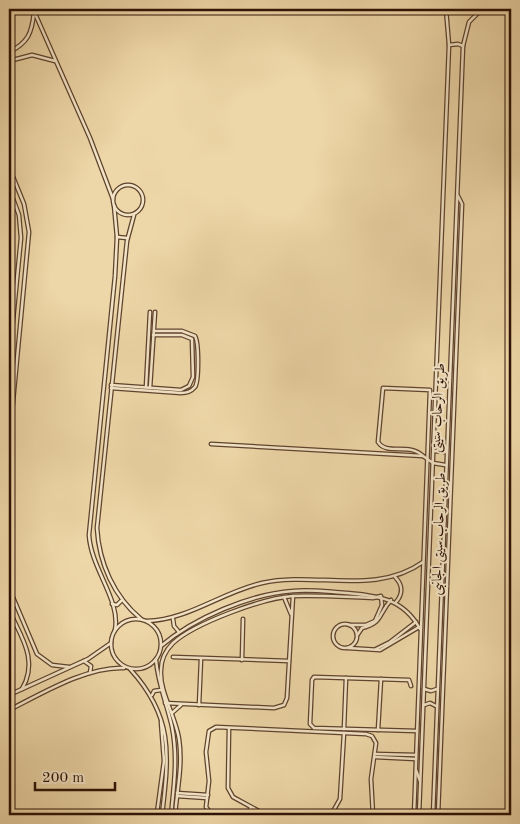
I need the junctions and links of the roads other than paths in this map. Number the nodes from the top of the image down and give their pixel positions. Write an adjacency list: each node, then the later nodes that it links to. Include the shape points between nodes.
1 (446, 9): 6 (street, طريق الرحاب سيتى)
2 (482, 9): 7 (street, طريق الرحاب سيتى, via 470,22)
3 (502, 9): 5 (main road)
4 (34, 11): 8 (street, via 29,37); 10 (street)
5 (511, 13)
6 (449, 45): 7 (street); 34 (street, طريق الرحاب سيتى)
7 (463, 46): 13 (street, طريق الرحاب سيتى)
8 (9, 52)
9 (9, 61): 10 (street, via 32,55)
10 (55, 61): 14 (street)
11 (9, 167): 20 (street, via 29,226)
12 (9, 188): 19 (street, via 21,226)
13 (457, 195): 40 (street, طريق الرحاب سيتى); 48 (street, طريق الرحاب سيتى الجانبى, via 462,204)
14 (113, 199): 15 (street); 16 (street, via 116,191 124,186 136,187 144,202)
15 (114, 206): 16 (street, via 124,215); 17 (street)
16 (134, 215): 18 (street)
17 (117, 237): 18 (street); 38 (street)
18 (127, 238): 30 (street)
19 (16, 290): 20 (street, via 19,293); 21 (street)
20 (24, 291): 22 (street)
21 (14, 305): 22 (street); 27 (street)
22 (22, 306): 35 (street)
23 (150, 312): 25 (street)
24 (155, 312): 25 (street)
25 (152, 324): 26 (street); 32 (street)
26 (153, 333): 28 (street, via 190,337); 32 (street)
27 (10, 347): 29 (street)
28 (195, 359): 31 (street, via 197,383 189,392); 32 (street, via 193,380 189,386 181,390)
29 (9, 361)
30 (111, 386): 31 (street); 37 (street)
31 (127, 388): 32 (street)
32 (148, 388)
33 (429, 429): 34 (street); 41 (street, طريق الرحاب سيتى الجانبى, via 430,390 382,389 378,442 385,448 414,449); 44 (street, طريق الرحاب سيتى الجانبى)
34 (434, 430): 39 (street, طريق الرحاب سيتى)
35 (9, 444)
36 (211, 444): 41 (street)
37 (105, 446): 38 (street); 43 (street)
38 (97, 447): 42 (street)
39 (434, 451): 40 (street); 45 (street, طريق الرحاب سيتى)
40 (446, 452): 46 (street, طريق الرحاب سيتى)
41 (423, 456): 44 (street)
42 (96, 458): 43 (street); 64 (street, via 90,542 96,569)
43 (104, 459): 61 (street, via 98,542 107,572)
44 (428, 460): 45 (street); 49 (street, طريق الرحاب سيتى الجانبى)
45 (433, 463): 46 (street); 50 (street, طريق الرحاب سيتى)
46 (445, 465): 47 (street, طريق الرحاب سيتى)
47 (445, 470): 48 (street); 51 (street, طريق الرحاب سيتى)
48 (452, 471): 52 (street, طريق الرحاب سيتى الجانبى)
49 (425, 522): 50 (street); 53 (street, طريق الرحاب سيتى الجانبى)
50 (431, 522): 84 (street, طريق الرحاب سيتى)
51 (443, 536): 52 (street); 55 (street, طريق الرحاب سيتى)
52 (449, 537): 56 (street, طريق الرحاب سيتى الجانبى)
53 (423, 562): 54 (street); 75 (street, طريق الرحاب سيتى الجانبى)
54 (394, 577): 63 (street, via 400,583 401,591); 67 (street, via 377,580 276,580 234,592)
55 (442, 585): 56 (street); 94 (street, طريق الرحاب سيتى)
56 (447, 585): 95 (street, طريق الرحاب سيتى الجانبى)
57 (9, 588): 80 (street)
58 (293, 596): 59 (street); 60 (street); 66 (street)
59 (381, 596): 62 (street); 72 (street, via 382,605 375,621); 76 (street, via 310,591 272,594 238,604)
60 (284, 597): 66 (street); 106 (street, via 251,605 190,632 172,644 163,657 160,671)
61 (121, 600): 64 (street, via 118,605); 69 (street)
62 (391, 600): 63 (street); 77 (street, via 377,622 362,628)
63 (396, 602): 71 (street)
64 (112, 604): 74 (street)
65 (9, 610): 82 (street)
66 (292, 615): 90 (street)
67 (173, 619): 70 (street); 76 (street)
68 (243, 619): 88 (street)
69 (141, 620): 70 (street); 74 (street, via 122,623)
70 (146, 621): 79 (street, via 158,632)
71 (416, 622): 73 (street); 77 (street, via 379,648 360,648)
72 (349, 625): 77 (street, via 355,629); 81 (street, via 338,626 333,637 338,646)
73 (419, 627): 75 (street); 81 (street, via 380,650)
74 (115, 630): 78 (street)
75 (421, 631): 83 (street, طريق الرحاب سيتى الجانبى)
76 (179, 632): 79 (street)
77 (357, 637): 81 (street)
78 (110, 643): 89 (street); 92 (street, via 114,657)
79 (161, 646): 87 (street)
80 (33, 648): 82 (street); 91 (street, via 49,664)
81 (348, 648)
82 (27, 651): 100 (street, via 30,668)
83 (421, 652): 84 (street); 99 (street, طريق الرحاب سيتى الجانبى)
84 (425, 652): 101 (street, طريق الرحاب سيتى)
85 (172, 657): 86 (street)
86 (201, 659): 88 (street); 108 (street)
87 (156, 660): 93 (street, via 140,669); 103 (street)
88 (242, 660): 90 (street)
89 (84, 661): 91 (street); 96 (street, via 90,666)
90 (289, 661): 108 (street, via 287,698 280,707)
91 (70, 667): 100 (street)
92 (126, 668): 93 (street); 96 (street)
93 (130, 669): 105 (street)
94 (438, 670): 95 (street); 102 (street, طريق الرحاب سيتى)
95 (444, 670): 114 (street, طريق الرحاب سيتى الجانبى)
96 (90, 673): 111 (street)
97 (346, 678): 98 (street); 120 (street); 120 (street, via 316,677 312,680 311,726)
98 (381, 679): 99 (street, via 409,680 411,685); 118 (street)
99 (419, 685): 119 (street, طريق الرحاب سيتى الجانبى)
100 (22, 689): 104 (street)
101 (424, 689): 102 (street); 109 (street, طريق الرحاب سيتى)
102 (438, 689): 110 (street, طريق الرحاب سيتى)
103 (161, 690): 105 (street, via 154,691); 106 (street)
104 (9, 695)
105 (152, 695): 116 (street)
106 (167, 703): 107 (street); 112 (street)
107 (182, 704): 108 (street); 112 (street)
108 (199, 705)
109 (424, 706): 110 (street, via 430,703); 115 (street, طريق الرحاب سيتى)
110 (436, 706): 113 (street, طريق الرحاب سيتى)
111 (9, 710)
112 (170, 713): 127 (street, via 180,752); 132 (street, via 176,760)
113 (436, 718): 114 (street); 123 (street, طريق الرحاب سيتى)
114 (442, 718): 124 (street, طريق الرحاب سيتى الجانبى)
115 (423, 720): 119 (street); 126 (street, طريق الرحاب سيتى)
116 (161, 721): 130 (street, via 164,760); 131 (street, via 167,760)
117 (229, 728): 120 (street); 128 (street, via 214,727 209,731); 129 (street, via 228,788 234,797)
118 (378, 730): 119 (street); 120 (street)
119 (417, 730): 122 (street, طريق الرحاب سيتى الجانبى)
120 (344, 731): 121 (street, via 372,736); 137 (street, via 340,800)
121 (375, 755): 122 (street); 138 (street, via 371,779)
122 (416, 757): 125 (street, طريق الرحاب سيتى الجانبى)
123 (434, 767): 124 (street); 141 (street, طريق الرحاب سيتى)
124 (440, 767): 142 (street, طريق الرحاب سيتى الجانبى)
125 (416, 769): 126 (street); 139 (street, طريق الرحاب سيتى الجانبى)
126 (420, 783): 140 (street, طريق الرحاب سيتى)
127 (177, 794): 128 (street); 133 (street)
128 (207, 797): 134 (street, via 206,809)
129 (251, 807): 135 (street); 136 (street)
130 (157, 814): 131 (street)
131 (162, 814)
132 (171, 815)
133 (175, 815)
134 (212, 815)
135 (248, 815)
136 (266, 815)
137 (331, 815)
138 (373, 815)
139 (414, 815)
140 (419, 815)
141 (433, 815)
142 (438, 815)

